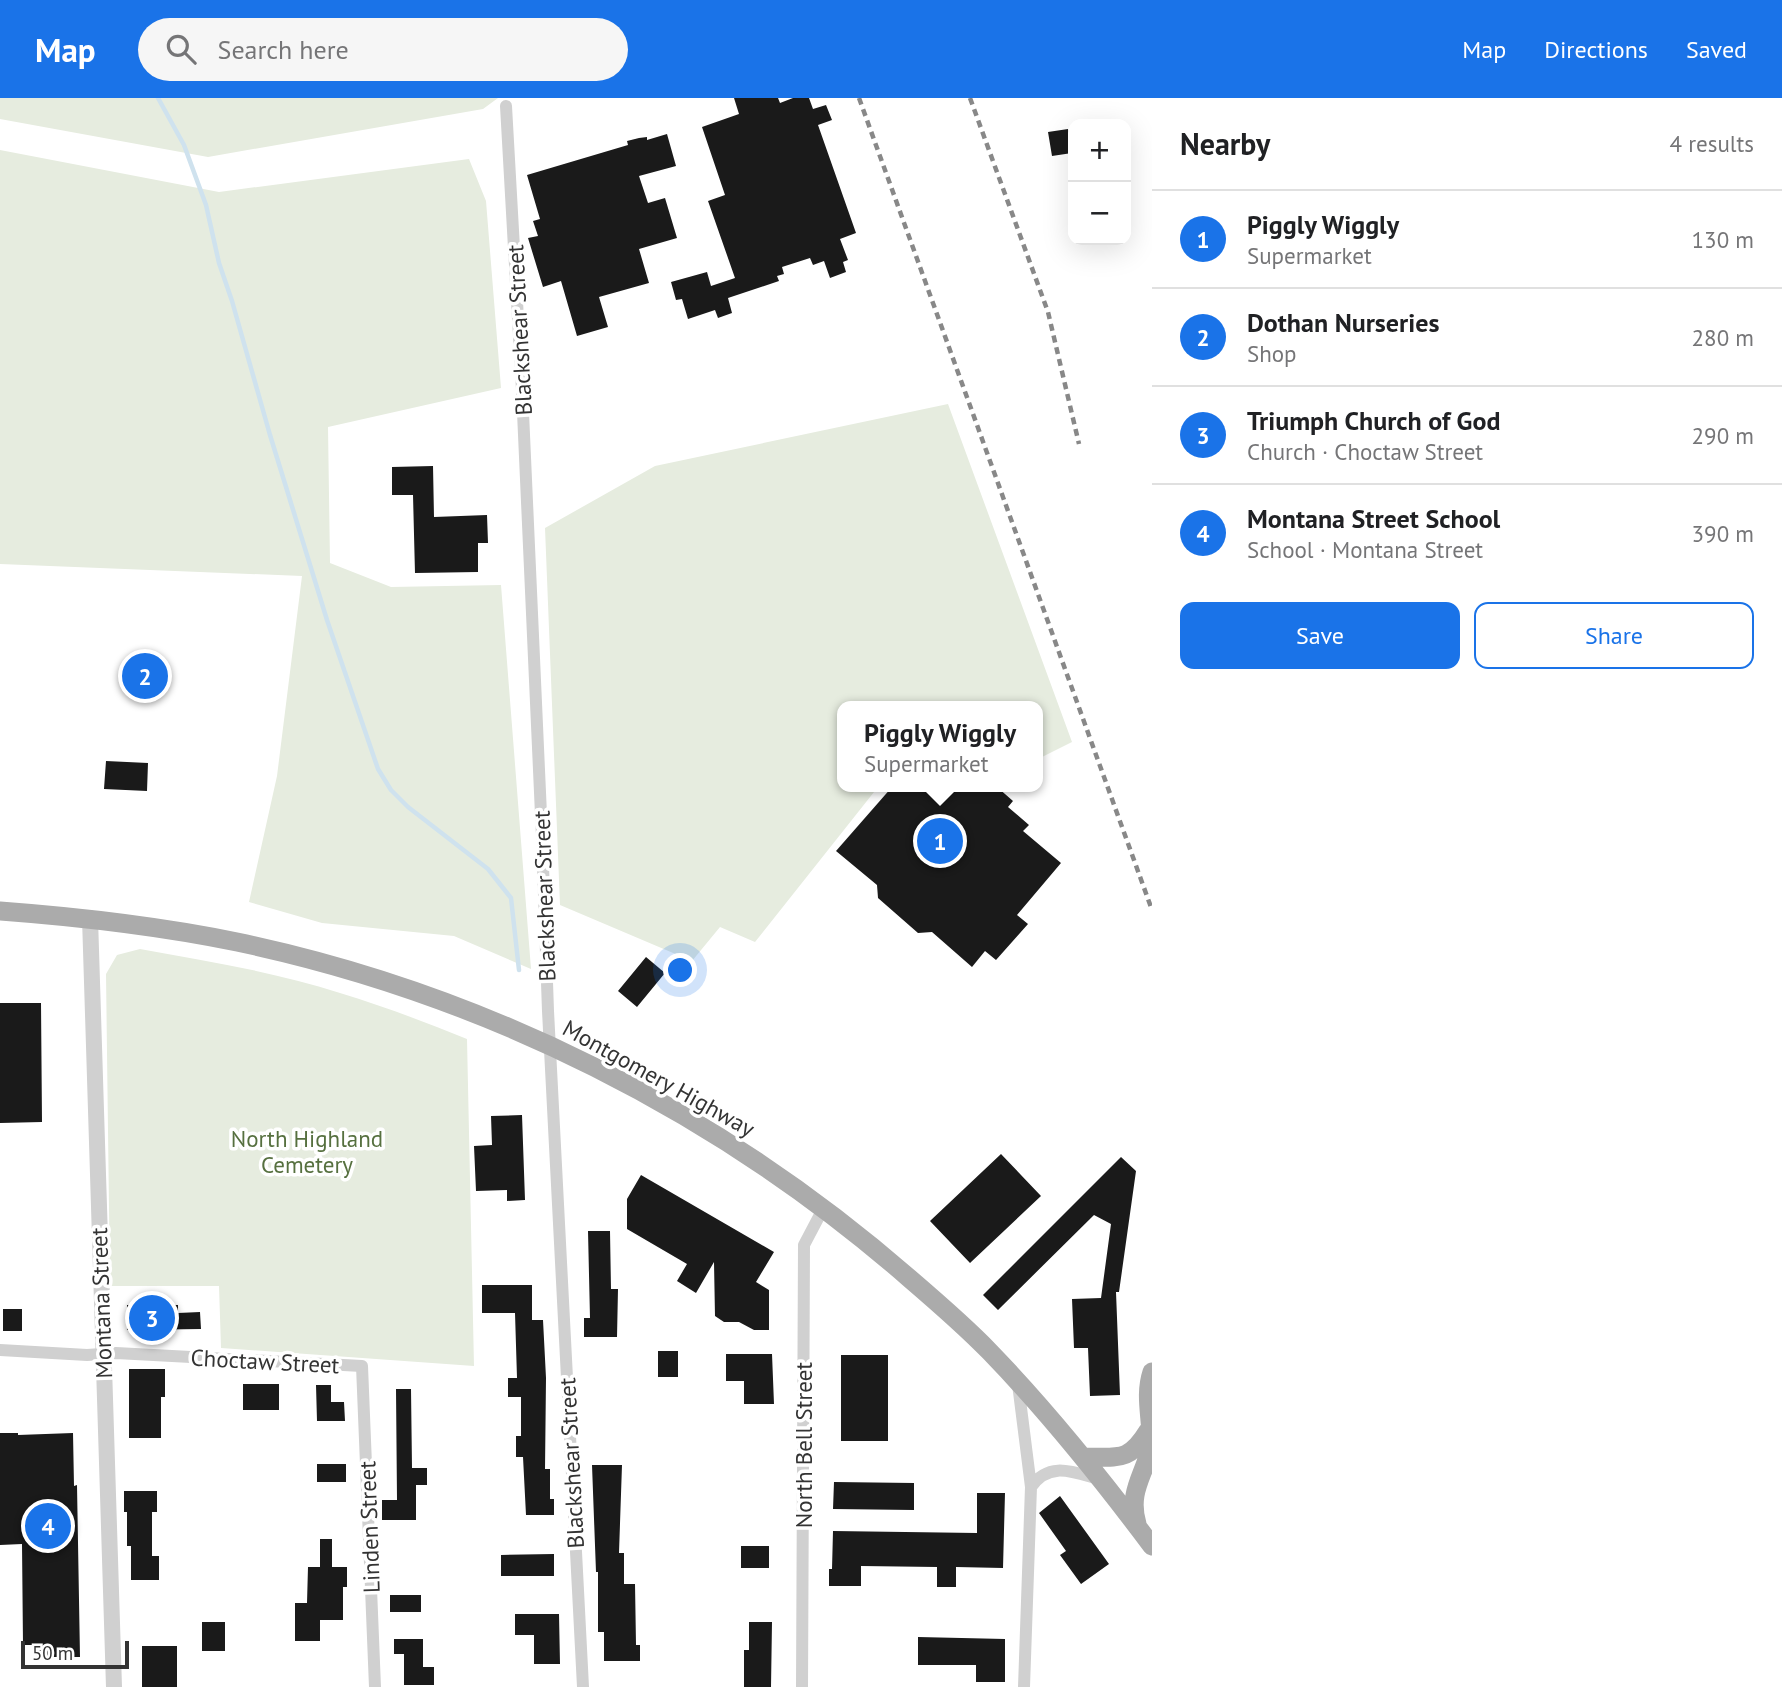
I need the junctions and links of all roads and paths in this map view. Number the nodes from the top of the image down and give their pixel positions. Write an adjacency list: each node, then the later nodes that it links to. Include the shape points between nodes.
1 (506, 106): 4 (street, Blackshear Street)
2 (0, 911): 3 (main road, Montgomery Highway)
3 (90, 918): 4 (main road, Montgomery Highway, via 192,933 317,962 408,990); 7 (street, Montana Street)
4 (550, 1045): 5 (main road, Montgomery Highway, via 711,1131); 20 (street, Blackshear Street)
5 (824, 1207): 10 (main road, Montgomery Highway, via 948,1312); 21 (street, North Bell Street, via 804,1245)
6 (0, 1350): 7 (street, Choctaw Street)
7 (103, 1354): 8 (street, Choctaw Street); 18 (street, Montana Street)
8 (362, 1366): 19 (street, Linden Street)
9 (1152, 1372): 11 (main road, via 1147,1386)
10 (1018, 1382): 12 (main road, Montgomery Highway); 14 (street)
11 (1151, 1427): 12 (main road, via 1128,1454); 16 (main road, via 1151,1444 1136,1487)
12 (1085, 1457): 13 (main road, Montgomery Highway)
13 (1103, 1480): 14 (street, via 1056,1469); 16 (main road, Montgomery Highway)
14 (1031, 1487): 22 (street)
15 (1152, 1491): 16 (main road)
16 (1124, 1499): 17 (main road, Montgomery Highway)
17 (1152, 1546)
18 (114, 1687)
19 (375, 1687)
20 (583, 1687)
21 (802, 1687)
22 (1024, 1687)

